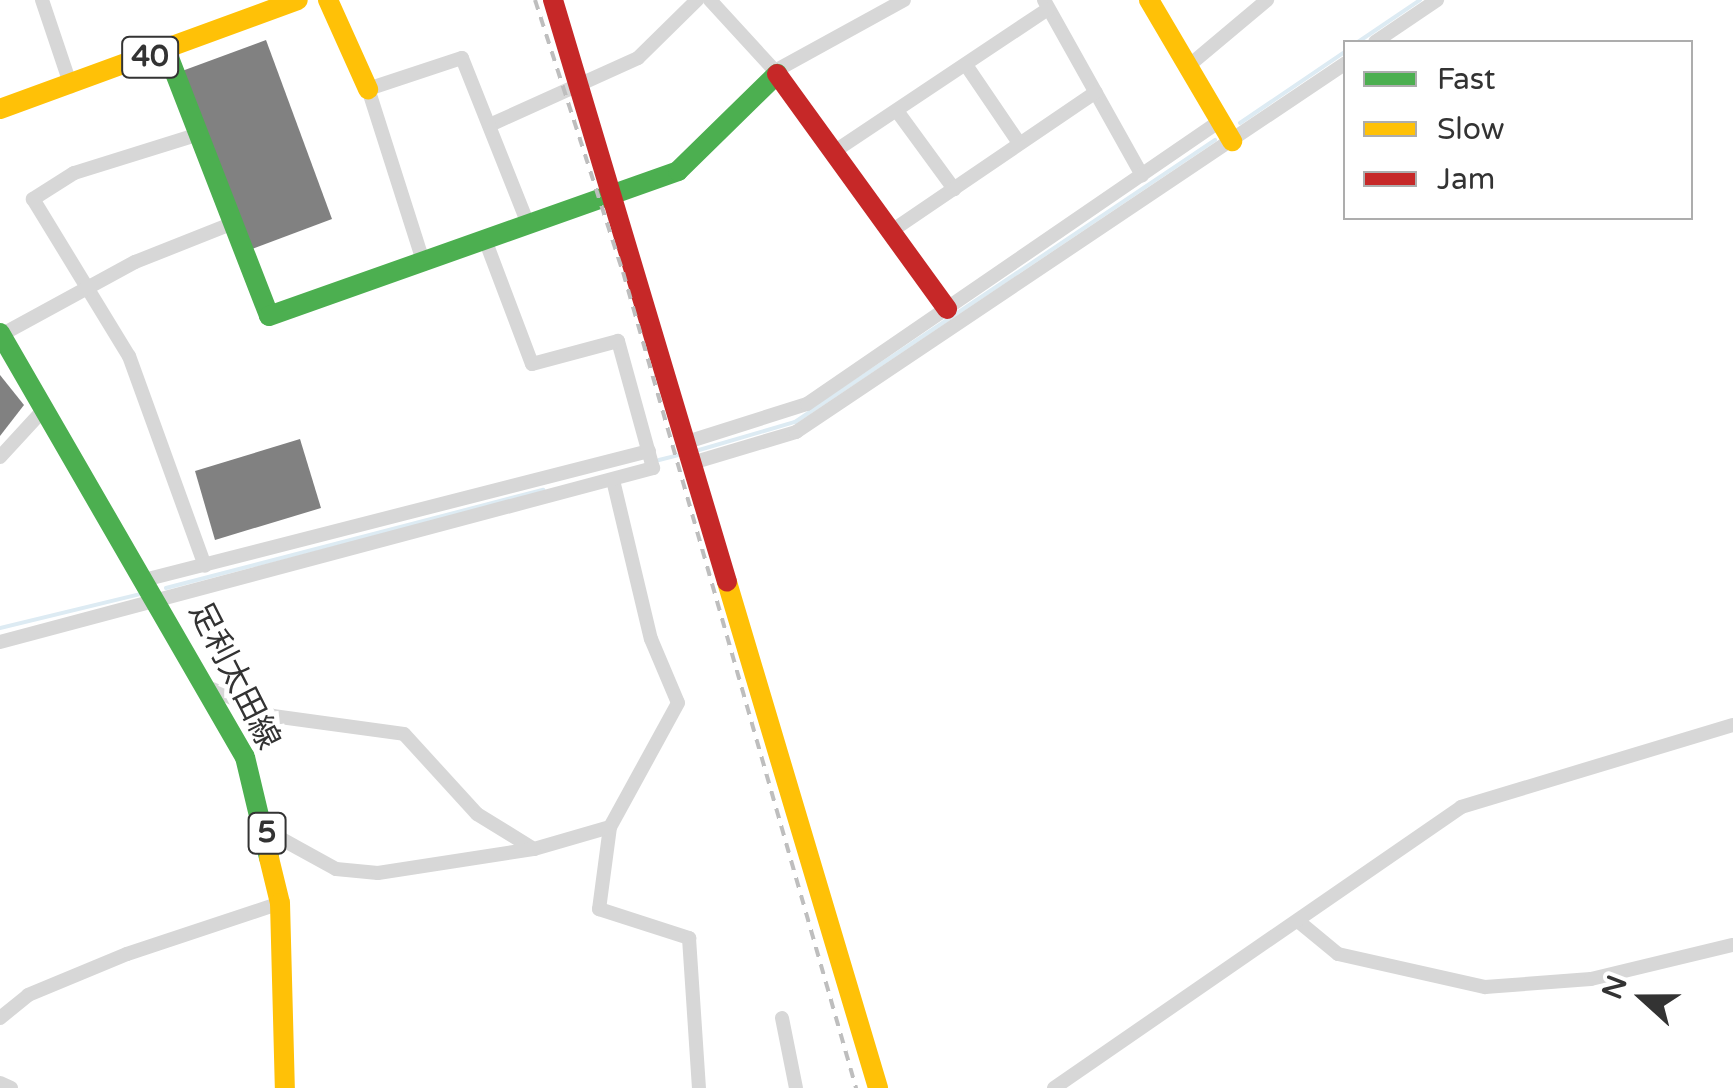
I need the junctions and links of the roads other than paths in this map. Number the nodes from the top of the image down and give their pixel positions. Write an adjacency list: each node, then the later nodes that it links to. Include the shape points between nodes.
1 (42, 0): 18 (street)
2 (298, 0): 13 (street, 40)
3 (328, 0): 19 (street)
4 (552, 0): 20 (street)
5 (698, 0): 20 (street, via 638,58)
6 (710, 0): 17 (street)
7 (904, 0): 17 (street)
8 (1148, 0): 16 (street)
9 (1267, 0): 16 (street)
10 (1437, 0): 12 (street)
11 (1046, 4): 14 (street); 21 (street)
12 (1379, 40)
13 (166, 50): 18 (street, 40); 26 (street)
14 (966, 65): 23 (street); 28 (street)
15 (1343, 65): 27 (street)
16 (1186, 68): 24 (street)
17 (775, 71): 29 (street); 32 (street, via 678,171)
18 (71, 86): 22 (street, 40)
19 (368, 90): 25 (street, via 462,58); 37 (street)
20 (582, 91): 25 (street); 32 (street)
21 (1096, 92): 28 (street); 30 (street)
22 (0, 109)
23 (896, 112): 29 (street); 31 (street)
24 (1220, 121): 27 (street); 30 (street)
25 (492, 124): 34 (street)
26 (196, 135): 33 (street); 38 (street, via 74,173 34,198)
27 (1232, 141): 43 (street, via 796,432)
28 (1020, 144): 31 (street)
29 (835, 151): 35 (street)
30 (1142, 176): 39 (street)
31 (954, 189): 35 (street)
32 (613, 196): 34 (street); 43 (street)
33 (230, 224): 37 (street, via 269,316); 38 (street)
34 (528, 224): 36 (street)
35 (894, 230): 39 (street)
36 (486, 242): 37 (street); 42 (street, via 532,364 618,341)
37 (424, 264)
38 (90, 288): 40 (street); 46 (street, via 130,356)
39 (947, 309): 43 (street, via 807,404)
40 (1, 334): 41 (street, 足利太田線 / 5)
41 (46, 408): 44 (street); 47 (street, 足利太田線 / 5)
42 (649, 451): 45 (street, via 653,468); 46 (street)
43 (690, 452): 65 (street)
44 (0, 457)
45 (613, 480): 48 (street); 52 (street, via 651,640 678,704)
46 (205, 566): 47 (street)
47 (148, 579): 48 (street, 足利太田線 / 5)
48 (162, 602): 49 (street); 50 (street, 足利太田線 / 5)
49 (0, 642)
50 (212, 689): 53 (street, 足利太田線 / 5); 54 (street, via 273,716 404,734 477,814)
51 (1733, 725): 56 (street, via 1461,807)
52 (610, 827): 54 (street); 63 (street, via 598,908 689,938)
53 (267, 831): 54 (street, via 336,868 378,873); 55 (street, 足利太田線 / 5)
54 (534, 849)
55 (280, 902): 58 (street, via 28,995); 62 (street, 足利太田線 / 5)
56 (1298, 921): 57 (street, via 1338,954 1485,987 1592,979); 66 (street)
57 (1733, 945)
58 (0, 1018)
59 (782, 1018): 64 (street)
60 (0, 1083): 61 (street)
61 (11, 1088)
62 (286, 1088)
63 (700, 1088)
64 (796, 1088)
65 (878, 1088)
66 (1054, 1088)

